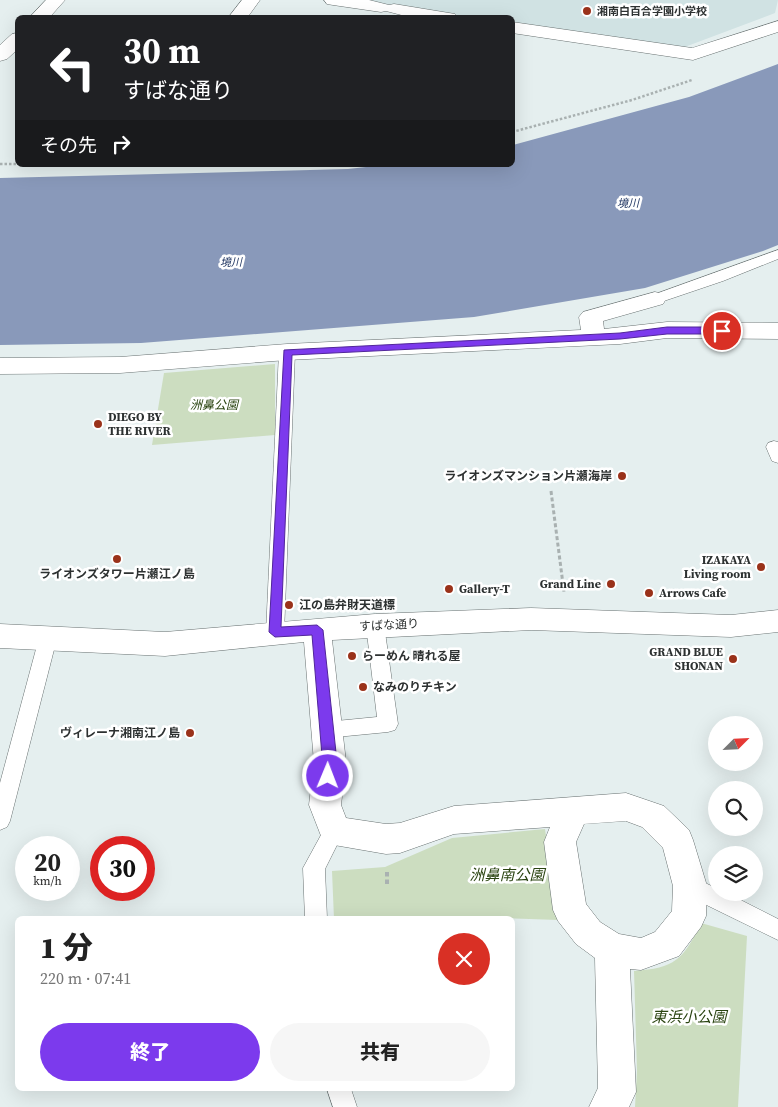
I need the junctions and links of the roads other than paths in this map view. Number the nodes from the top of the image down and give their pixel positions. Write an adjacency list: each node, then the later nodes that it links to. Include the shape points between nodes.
1 (56, 0): 4 (street)
2 (251, 0): 5 (street)
3 (332, 0): 6 (street)
4 (41, 15)
5 (239, 15)
6 (423, 15)
7 (778, 26): 8 (street, via 693,54)
8 (515, 27)
9 (15, 41): 10 (street)
10 (0, 55)
11 (778, 254): 12 (lane)
12 (655, 299): 14 (street, via 591,317)
13 (778, 331): 14 (street, via 667,330)
14 (593, 337): 15 (street)
15 (287, 352): 16 (street, via 120,365); 20 (lane)
16 (0, 366)
17 (778, 621): 18 (street, すばな通り, via 731,626 567,619)
18 (375, 625): 19 (street, すばな通り); 23 (lane, via 388,724)
19 (317, 630): 20 (street, すばな通り); 23 (street)
20 (275, 632): 22 (street, すばな通り, via 165,644)
21 (0, 636): 22 (street, すばな通り)
22 (48, 638): 25 (lane)
23 (326, 730): 26 (street, via 330,762 325,805)
24 (573, 811): 26 (street, via 454,820 400,838); 27 (street, via 626,807 652,816 677,840); 30 (street, via 560,842 570,910 588,933)
25 (0, 821)
26 (334, 831): 28 (lane, via 314,868)
27 (690, 886): 29 (lane); 30 (street, via 689,916 667,944 641,954)
28 (316, 916)
29 (778, 930)
30 (612, 950): 33 (street, via 617,1092)
31 (341, 1091): 32 (lane)
32 (345, 1107)
33 (608, 1107)

